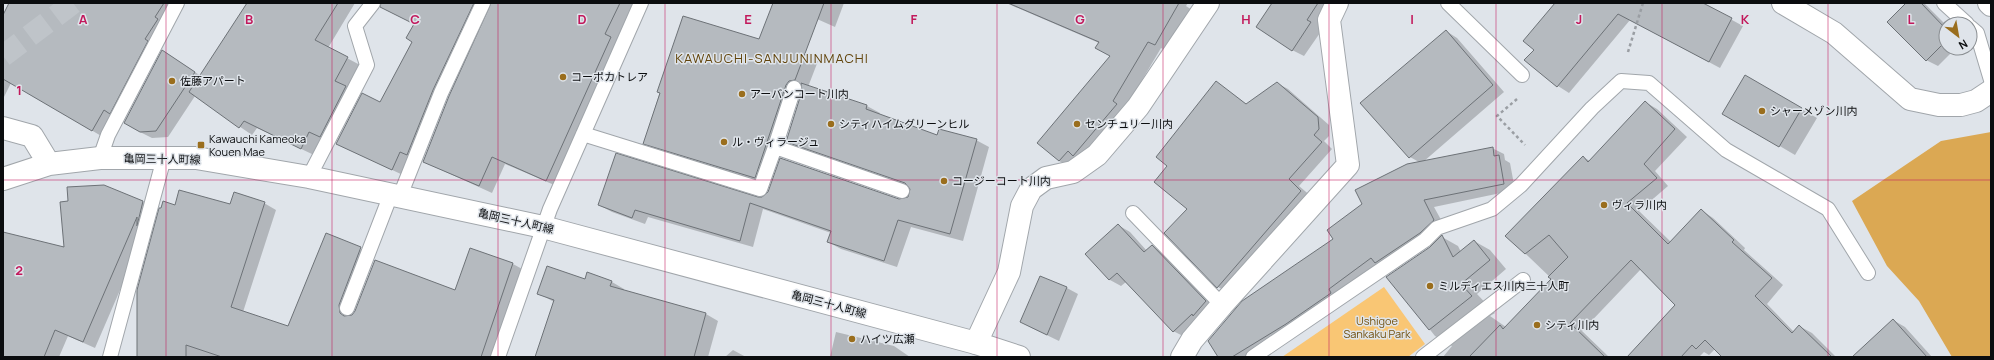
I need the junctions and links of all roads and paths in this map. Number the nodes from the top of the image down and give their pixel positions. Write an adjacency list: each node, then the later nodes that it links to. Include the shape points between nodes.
1 (177, 3): 23 (lane, via 108,135)
2 (373, 3): 26 (lane, via 355,26 367,65)
3 (484, 3): 29 (lane)
4 (641, 3): 20 (lane)
5 (1208, 3): 36 (street, via 1138,107 1097,155 1073,172 1046,178 1031,189 1022,206 1009,272)
6 (1337, 3): 34 (street, via 1329,20 1348,165)
7 (1448, 3): 14 (lane)
8 (1643, 3): 13 (path)
9 (1783, 3): 17 (street, via 1834,33 1910,99 1939,105 1961,105 1976,101)
10 (1944, 3): 11 (lane)
11 (1958, 16)
12 (1978, 36): 15 (lane)
13 (1628, 52)
14 (1522, 75)
15 (1991, 80)
16 (794, 88): 22 (lane)
17 (1991, 91)
18 (1518, 98): 21 (path, via 1497,116)
19 (3, 128): 25 (street, via 32,136)
20 (582, 134): 22 (lane, via 760,189); 31 (lane)
21 (1526, 146)
22 (775, 147): 28 (lane)
23 (100, 158): 24 (street, 亀岡三十人町線); 25 (street, 亀岡三十人町線)
24 (164, 158): 26 (street, 亀岡三十人町線, via 196,158); 37 (lane)
25 (49, 164): 27 (street, 亀岡三十人町線)
26 (308, 176): 29 (street, 亀岡三十人町線)
27 (3, 179)
28 (902, 191)
29 (395, 195): 31 (street, 亀岡三十人町線); 35 (lane)
30 (1133, 213): 34 (lane)
31 (543, 227): 36 (street, 亀岡三十人町線); 38 (lane)
32 (1868, 273): 41 (lane, via 1828,210 1726,150 1649,83 1622,81 1592,108 1521,185 1492,209 1437,228 1425,240)
33 (1523, 280): 42 (lane)
34 (1222, 305): 40 (street, via 1192,340)
35 (346, 308)
36 (976, 343): 39 (street, 亀岡三十人町線)
37 (110, 357)
38 (498, 357)
39 (1019, 357)
40 (1182, 357)
41 (1252, 357)
42 (1423, 357)

